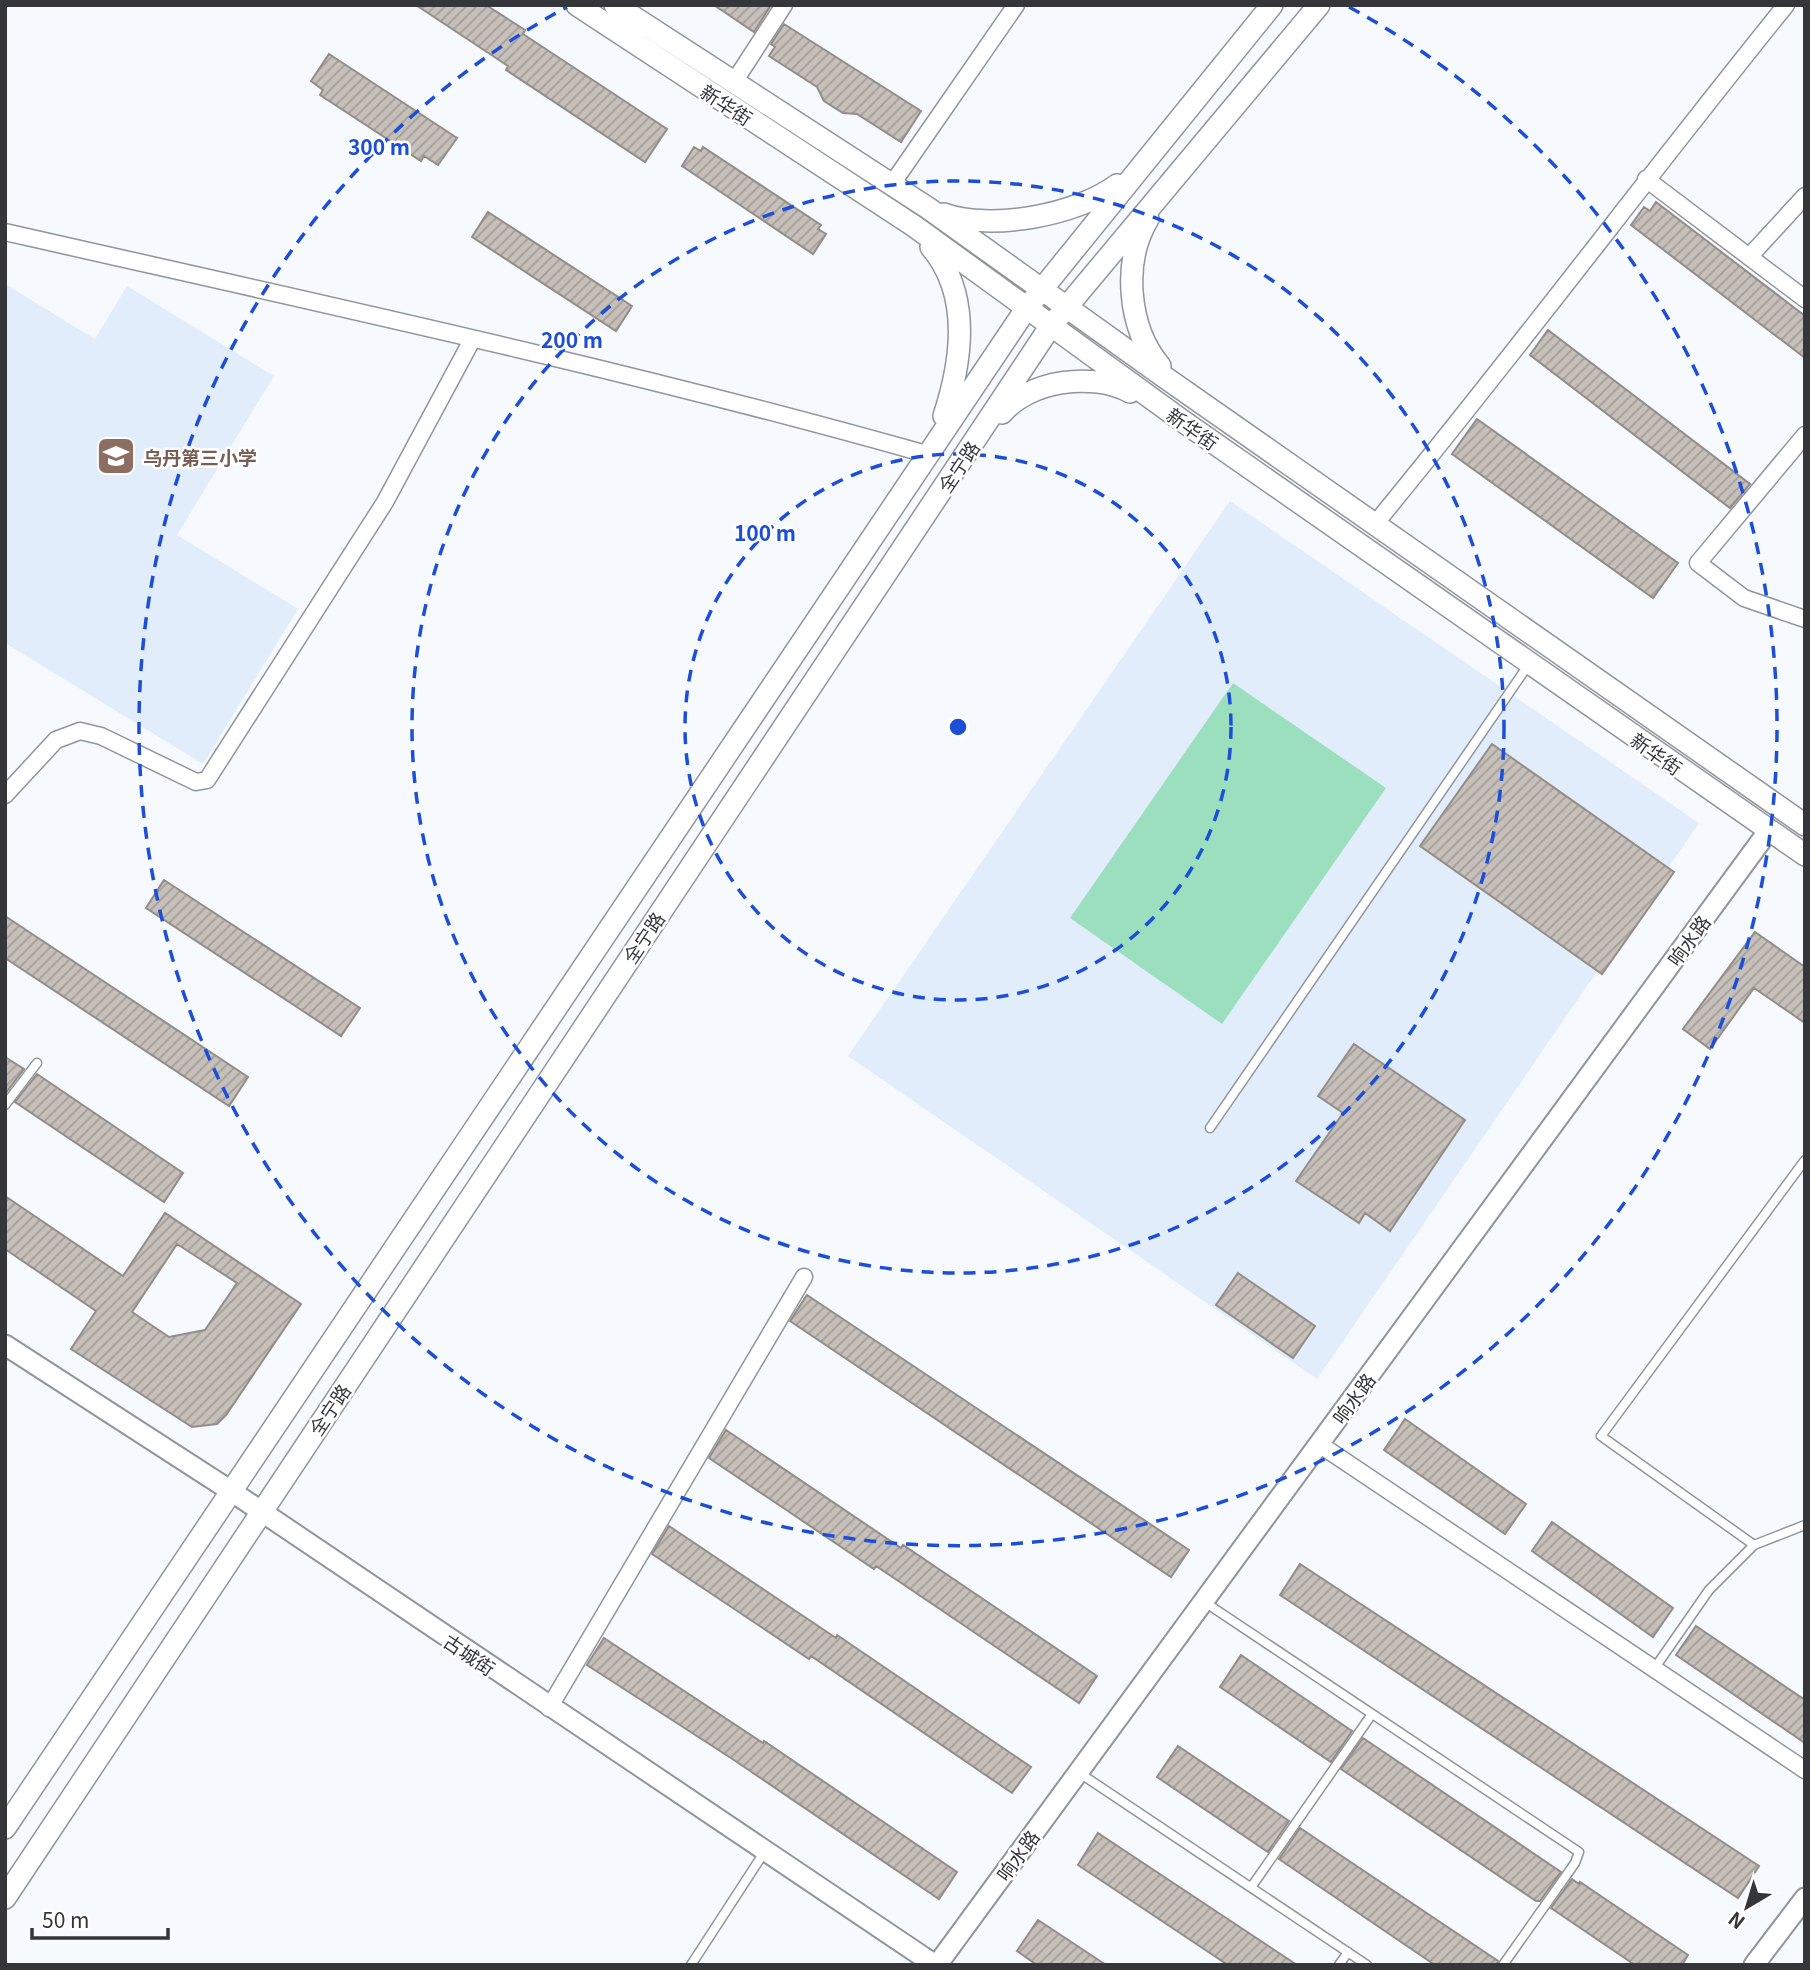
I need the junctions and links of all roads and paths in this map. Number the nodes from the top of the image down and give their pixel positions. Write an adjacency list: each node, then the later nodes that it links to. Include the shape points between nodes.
1 (577, 5): 15 (main road, 新华街)
2 (615, 5): 8 (main road, 新华街)
3 (784, 5): 8 (street)
4 (1016, 5): 11 (street)
5 (1272, 5): 9 (main road, 全宁路)
6 (1319, 5): 12 (main road, 全宁路)
7 (1786, 5): 10 (street)
8 (734, 82): 11 (main road, 新华街)
9 (1147, 158): 14 (main road, via 1115,187 1090,202 1059,211 986,220 958,219); 18 (main road, 全宁路)
10 (1646, 179): 17 (street); 29 (street)
11 (892, 184): 14 (main road, 新华街)
12 (1169, 185): 20 (main road, 全宁路); 24 (main road, via 1141,231 1133,273 1137,327 1158,365)
13 (1805, 197): 17 (street)
14 (928, 208): 18 (main road, 新华街)
15 (914, 226): 21 (main road, 新华街); 27 (main road, via 943,262 960,317 953,389)
16 (5, 232): 23 (street)
17 (1749, 257): 19 (street)
18 (1041, 288): 20 (main road, 新华街); 21 (main road, 全宁路)
19 (1805, 299)
20 (1067, 306): 22 (main road, 全宁路); 24 (main road, 新华街)
21 (1026, 309): 22 (main road, 新华街); 27 (main road, 全宁路)
22 (1050, 327): 25 (main road, 新华街); 28 (main road, 全宁路)
23 (472, 340): 27 (street, via 578,361); 32 (street, via 384,502 207,780 195,782 102,736 79,731 57,740)
24 (1209, 409): 29 (main road, 新华街)
25 (1184, 422): 28 (main road, via 1108,383 1065,383 1042,388 1006,408); 31 (main road, 新华街)
26 (1805, 435): 30 (street, via 1698,563 1744,597)
27 (931, 447): 43 (main road, 全宁路)
28 (964, 457): 44 (main road, 全宁路)
29 (1375, 524): 33 (main road, 新华街)
30 (1805, 619)
31 (1530, 664): 34 (main road, 新华街); 38 (lane)
32 (5, 795)
33 (1805, 825)
34 (1769, 830): 35 (main road, 新华街); 42 (street, 响水路)
35 (1805, 855)
36 (37, 1063): 37 (lane)
37 (5, 1105)
38 (1210, 1128)
39 (1805, 1160): 46 (lane, via 1601,1436)
40 (804, 1277): 49 (street)
41 (5, 1345): 43 (street, 古城街)
42 (1319, 1444): 47 (street, 响水路); 48 (street)
43 (231, 1491): 44 (street, 古城街); 53 (main road, 全宁路)
44 (260, 1512): 49 (street, 古城街); 56 (main road, 全宁路)
45 (1805, 1525): 46 (lane)
46 (1754, 1545): 48 (lane, via 1709,1590)
47 (1203, 1601): 50 (lane); 52 (street, 响水路)
48 (1654, 1670): 51 (street)
49 (549, 1708): 54 (street, 古城街)
50 (1372, 1714): 55 (lane); 63 (lane, via 1579,1852)
51 (1805, 1770)
52 (1078, 1772): 55 (lane); 60 (street, 响水路)
53 (5, 1828)
54 (765, 1852): 59 (lane); 60 (street, 古城街)
55 (1252, 1886): 58 (lane)
56 (5, 1898)
57 (1805, 1898): 64 (street)
58 (1348, 1952): 61 (lane); 62 (lane)
59 (691, 1965)
60 (936, 1965)
61 (1339, 1965)
62 (1367, 1965)
63 (1503, 1965)
64 (1754, 1965)

